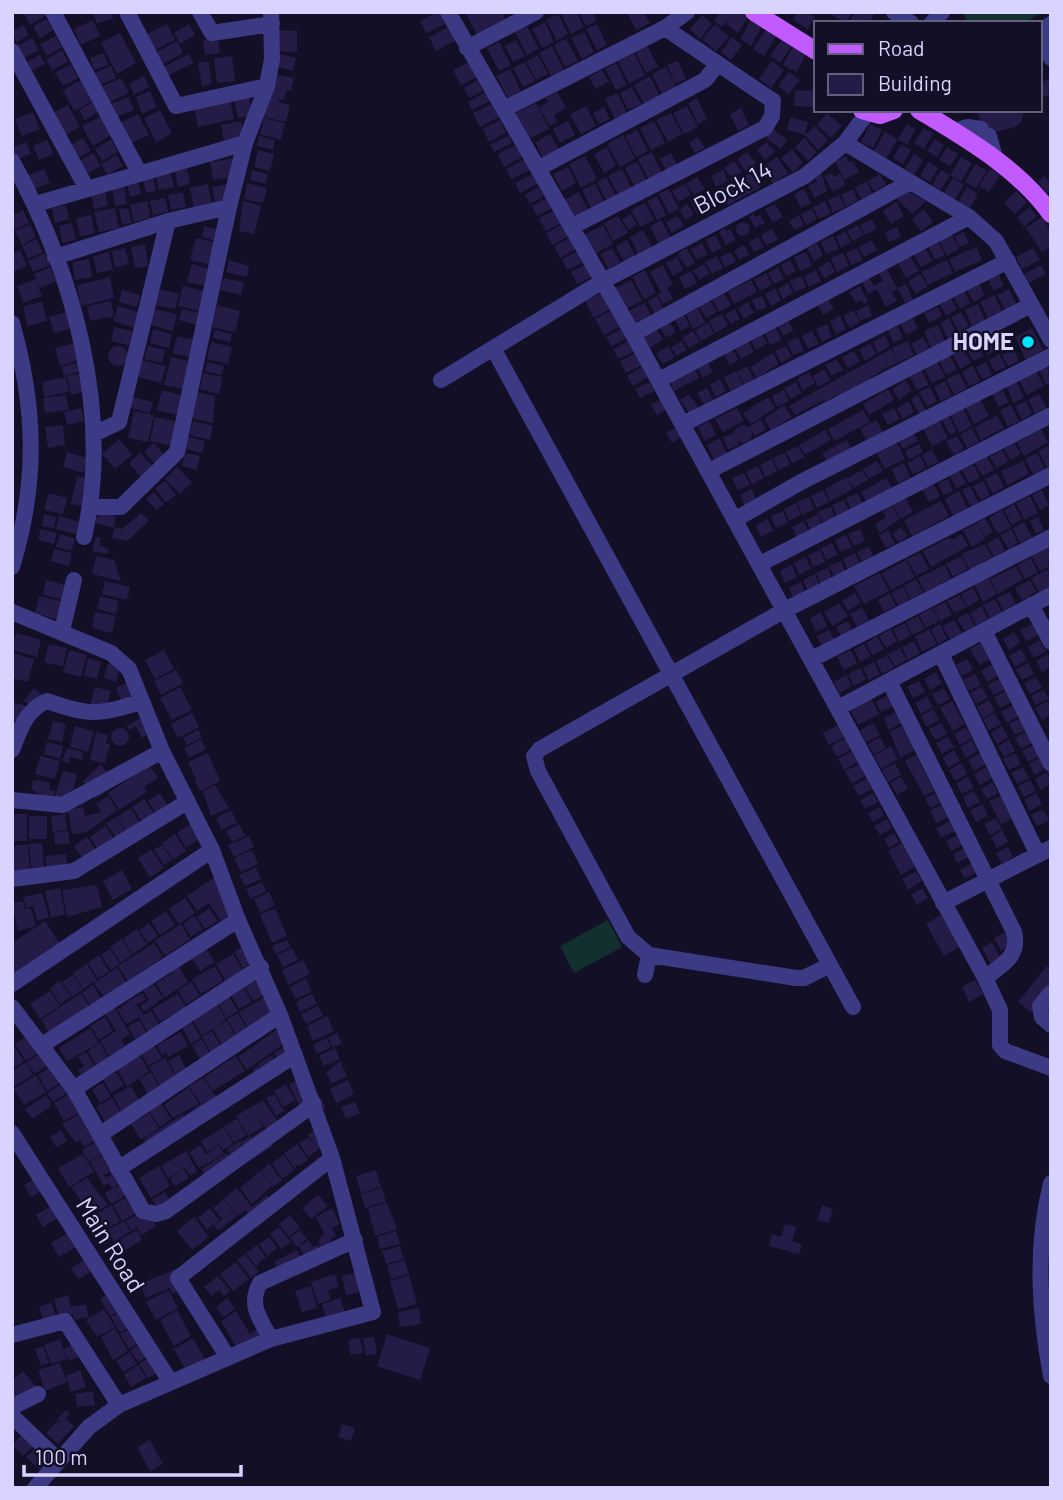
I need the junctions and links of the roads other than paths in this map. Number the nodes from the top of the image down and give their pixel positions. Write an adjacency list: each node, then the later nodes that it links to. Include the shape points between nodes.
1 (53, 12): 27 (street)
2 (127, 12): 16 (street, via 176,106)
3 (200, 12): 8 (street, via 212,33)
4 (448, 12): 11 (street)
5 (536, 12): 11 (street)
6 (687, 12): 9 (street)
7 (754, 12): 12 (main road)
8 (272, 18): 16 (street)
9 (665, 28): 15 (street); 17 (street)
10 (1042, 37): 14 (street)
11 (467, 48): 17 (street)
12 (814, 50)
13 (12, 51): 29 (street)
14 (1051, 58)
15 (717, 65): 26 (street, via 705,80); 35 (street, via 773,101 765,128)
16 (267, 86): 23 (street)
17 (504, 109): 26 (street)
18 (864, 112): 19 (main road); 22 (street, Block 14)
19 (888, 112)
20 (922, 112): 21 (main road)
21 (954, 131): 24 (main road); 24 (street, via 968,127 985,133)
22 (845, 142): 28 (street); 38 (street, Block 14, via 804,176)
23 (245, 143): 27 (street); 31 (street)
24 (995, 158): 32 (main road)
25 (12, 161): 30 (street)
26 (538, 168): 35 (street)
27 (140, 174): 29 (street)
28 (910, 181): 33 (street); 41 (street)
29 (87, 189): 30 (street)
30 (36, 204): 36 (street)
31 (229, 207): 34 (street); 52 (street, via 177,452 121,507)
32 (1051, 214)
33 (969, 217): 37 (street, via 996,241); 46 (street)
34 (168, 221): 36 (street); 49 (street, via 119,422)
35 (573, 226): 38 (street)
36 (54, 257): 49 (street, via 86,368)
37 (1008, 261): 39 (street); 48 (street)
38 (603, 281): 41 (street); 43 (street, Block 14)
39 (1031, 305): 42 (street); 50 (street)
40 (12, 323): 57 (street, via 24,365 32,424 32,463)
41 (633, 334): 46 (street)
42 (1051, 340)
43 (493, 348): 45 (street, Block 14); 68 (street)
44 (1051, 356): 53 (street)
45 (440, 380)
46 (659, 380): 48 (street)
47 (1051, 415): 56 (street)
48 (683, 425): 50 (street)
49 (94, 434): 52 (street)
50 (709, 471): 53 (street)
51 (1051, 475): 61 (street)
52 (91, 507): 54 (street)
53 (736, 519): 56 (street)
54 (84, 537)
55 (1051, 537): 67 (street)
56 (760, 564): 61 (street)
57 (12, 567)
58 (74, 580): 63 (street)
59 (1051, 595): 60 (street)
60 (1031, 605): 64 (street); 65 (street)
61 (783, 611): 67 (street); 68 (street)
62 (12, 612): 63 (street)
63 (62, 631): 70 (street, via 111,653 129,670)
64 (984, 631): 66 (street); 74 (street)
65 (1051, 642)
66 (941, 654): 69 (street); 78 (street)
67 (812, 659): 71 (street)
68 (671, 674): 83 (street, via 540,748 533,762 628,937); 84 (street)
69 (889, 681): 71 (street); 80 (street)
70 (141, 702): 72 (street, via 102,713 82,713 47,701 34,707); 73 (street)
71 (838, 708): 81 (street)
72 (12, 750)
73 (162, 751): 75 (street, via 63,805); 76 (street)
74 (1051, 764)
75 (12, 800)
76 (187, 802): 77 (street); 79 (street, via 75,872)
77 (212, 850): 82 (street); 88 (street)
78 (1044, 851): 80 (street)
79 (12, 879)
80 (990, 880): 81 (street); 87 (street, via 1017,943 1014,955)
81 (943, 903): 87 (street)
82 (238, 920): 85 (street); 94 (street)
83 (649, 956): 84 (street, via 796,978); 86 (street)
84 (830, 965): 91 (street)
85 (261, 967): 92 (street); 97 (street)
86 (645, 975)
87 (985, 978): 96 (street, via 1000,1010 1000,1045)
88 (12, 985)
89 (1051, 993): 93 (street, via 1041,1006 1042,1017)
90 (12, 1007): 94 (street)
91 (853, 1007)
92 (280, 1015): 95 (street); 100 (street)
93 (1051, 1026)
94 (42, 1045): 97 (street)
95 (295, 1055): 98 (street); 102 (street)
96 (1051, 1068)
97 (74, 1089): 100 (street)
98 (314, 1104): 101 (street); 102 (street, via 166,1211 143,1212)
99 (12, 1133): 109 (street, Main Road)
100 (101, 1134): 102 (street)
101 (332, 1158): 104 (street); 107 (street, via 178,1278)
102 (118, 1169)
103 (1051, 1183): 108 (street, via 1038,1289)
104 (355, 1240): 106 (street, via 260,1283 254,1306); 106 (street, via 373,1312)
105 (12, 1335): 111 (street, via 65,1321)
106 (271, 1339): 107 (street)
107 (227, 1356): 109 (street)
108 (1051, 1376)
109 (170, 1381): 111 (street)
110 (38, 1394): 112 (street)
111 (119, 1405): 114 (street)
112 (12, 1407)
113 (12, 1416): 114 (street)
114 (57, 1459): 115 (street)
115 (35, 1488)

